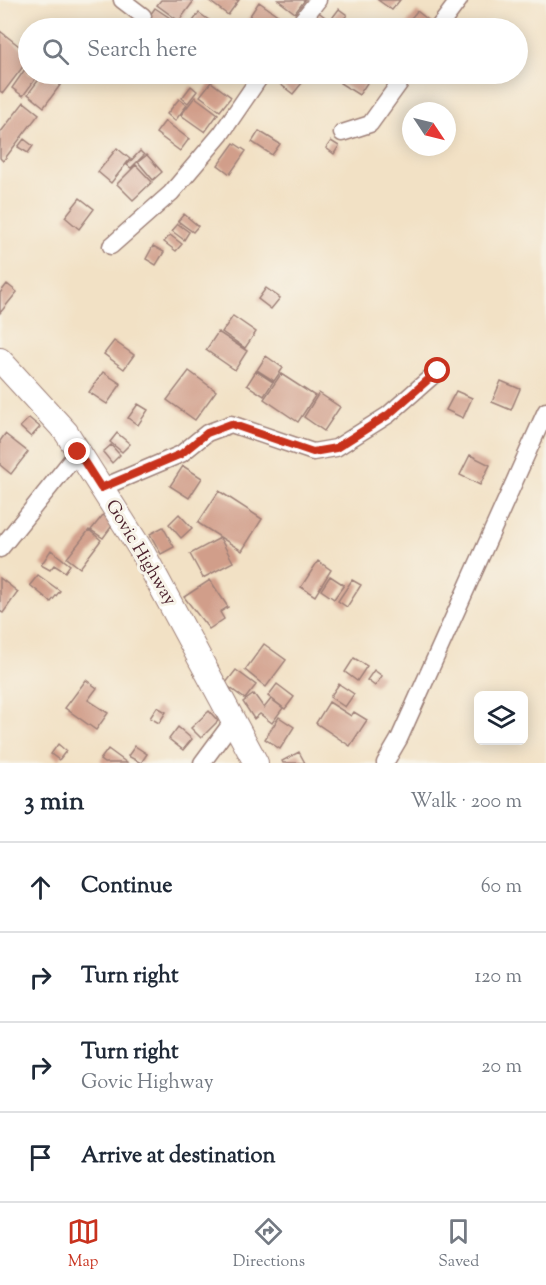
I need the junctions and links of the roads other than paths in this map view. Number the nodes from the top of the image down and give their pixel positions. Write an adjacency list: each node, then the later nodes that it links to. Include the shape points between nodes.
1 (122, 0): 4 (street)
2 (318, 0): 5 (street)
3 (459, 0): 6 (street)
4 (143, 16)
5 (304, 18)
6 (446, 18)
7 (255, 84): 10 (street, via 221,134 171,193)
8 (399, 84): 9 (street, via 370,124)
9 (342, 133)
10 (111, 246)
11 (0, 360): 14 (main road, Govic Highway, via 66,432)
12 (438, 371): 15 (street, via 388,415 336,448 313,452 231,424 207,433 181,454)
13 (546, 411): 20 (street)
14 (78, 452): 15 (main road, Govic Highway); 16 (street)
15 (101, 488): 17 (main road, Govic Highway, via 143,553)
16 (0, 549)
17 (233, 721): 18 (street); 19 (main road, Govic Highway)
18 (202, 763)
19 (256, 763)
20 (386, 763)

